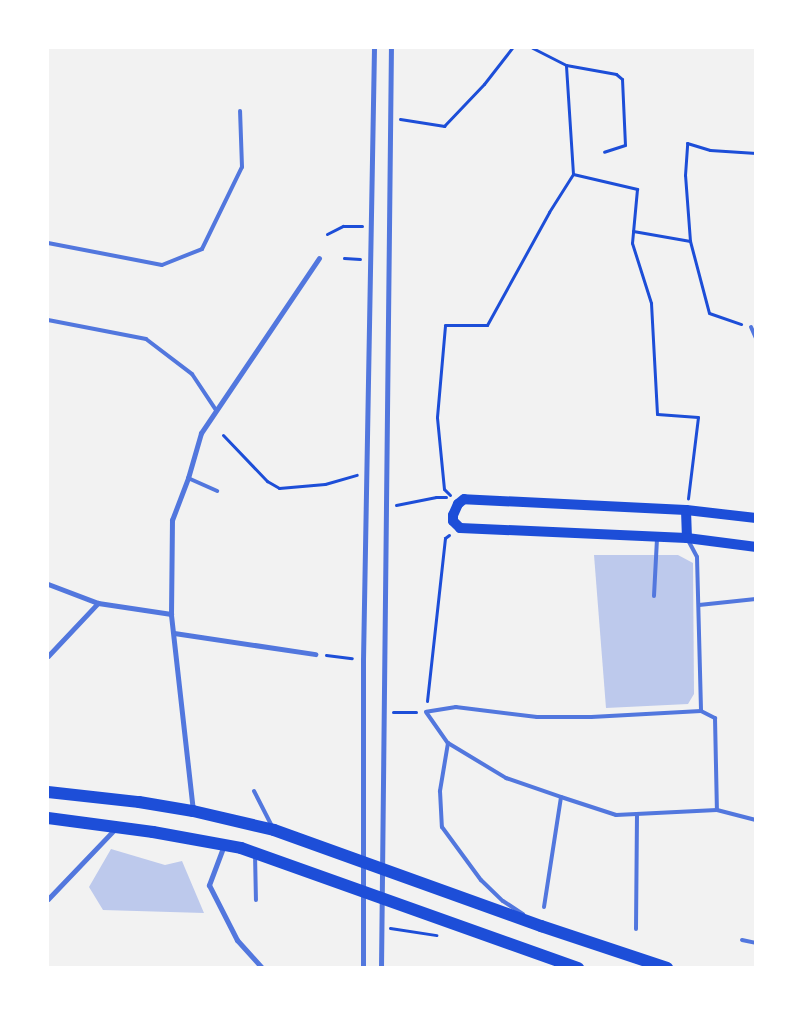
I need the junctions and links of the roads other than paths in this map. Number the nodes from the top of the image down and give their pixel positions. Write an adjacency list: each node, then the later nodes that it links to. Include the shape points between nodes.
1 (374, 48): 48 (street, via 363,660)
2 (391, 48): 49 (street)
3 (240, 111): 4 (lane, via 242,167 202,249 162,265)
4 (48, 243)
5 (319, 258): 9 (street)
6 (48, 320): 9 (lane, via 146,339 192,374)
7 (751, 327): 8 (lane)
8 (756, 338)
9 (216, 410): 10 (street, via 201,433)
10 (188, 478): 11 (lane); 22 (street, via 172,520)
11 (217, 492)
12 (686, 510): 13 (main road); 14 (main road, via 464,499 453,515 453,521 460,528); 15 (main road)
13 (756, 518)
14 (657, 538): 15 (main road); 18 (lane)
15 (687, 538): 16 (main road); 21 (lane, via 697,557)
16 (756, 547)
17 (48, 584): 20 (street)
18 (654, 596)
19 (756, 599): 21 (lane)
20 (98, 603): 22 (street); 25 (street)
21 (699, 605): 26 (lane)
22 (171, 614): 23 (street)
23 (174, 633): 24 (street); 32 (street)
24 (315, 654)
25 (48, 656)
26 (701, 711): 27 (lane, via 591,717 537,717 456,707 426,712); 31 (lane, via 715,718)
27 (448, 742): 30 (lane, via 506,778); 43 (lane, via 440,791 442,827 481,880 503,901)
28 (254, 791): 37 (lane)
29 (48, 792): 32 (main road)
30 (561, 797): 33 (lane, via 616,815); 42 (lane)
31 (717, 810): 33 (lane); 35 (lane)
32 (193, 811): 37 (main road)
33 (637, 814): 44 (lane)
34 (48, 818): 36 (main road)
35 (756, 820)
36 (116, 828): 38 (main road); 40 (street)
37 (274, 830): 43 (main road)
38 (224, 845): 39 (main road); 47 (street, via 209,885 237,940)
39 (255, 852): 41 (lane); 50 (main road)
40 (48, 899)
41 (256, 900)
42 (544, 907)
43 (541, 926): 51 (main road)
44 (636, 929)
45 (742, 940): 46 (lane)
46 (756, 943)
47 (262, 968)
48 (363, 968)
49 (381, 968)
50 (578, 968)
51 (667, 968)

